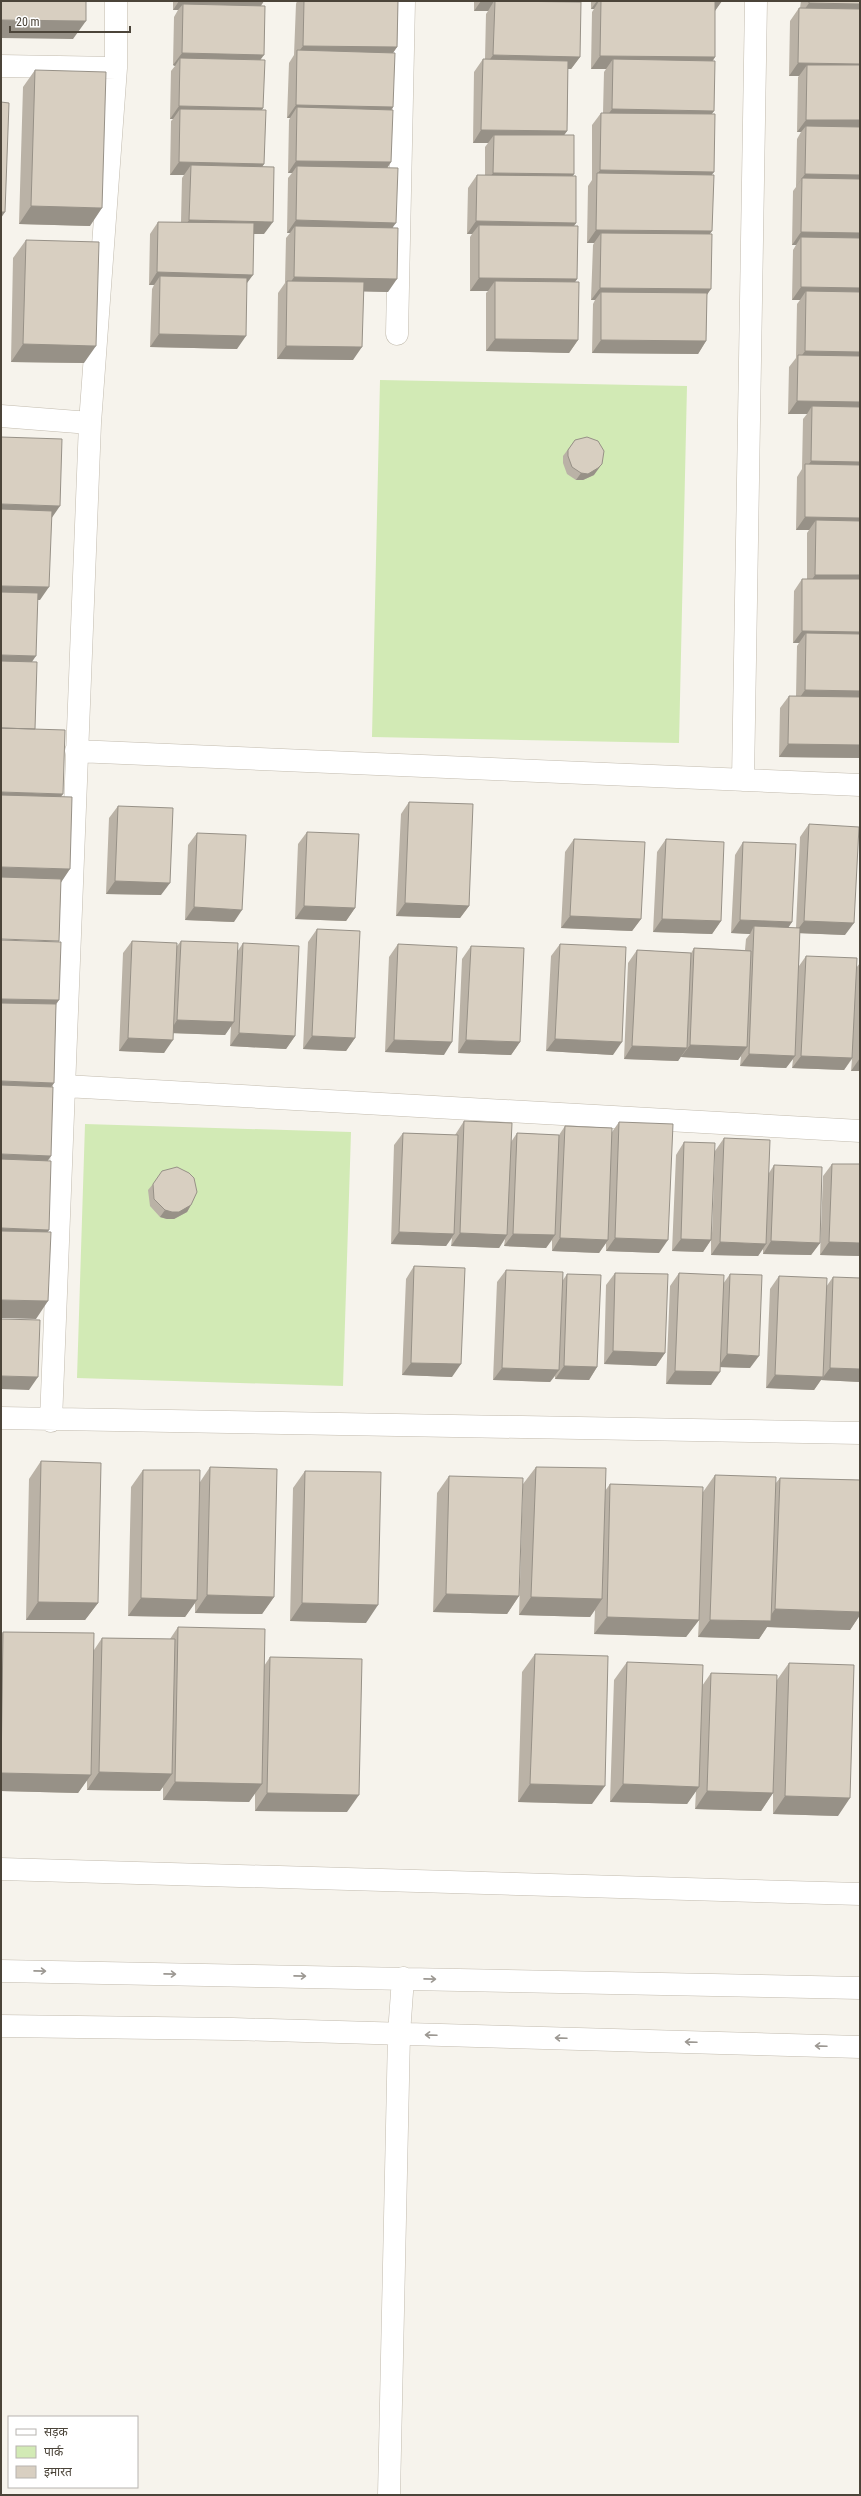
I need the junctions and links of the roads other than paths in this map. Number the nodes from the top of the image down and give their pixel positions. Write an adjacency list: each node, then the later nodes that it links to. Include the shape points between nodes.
1 (116, 1): 5 (street)
2 (404, 1): 6 (street)
3 (756, 1): 10 (street)
4 (1, 66): 5 (street)
5 (116, 68): 8 (street)
6 (397, 334)
7 (1, 416): 8 (street)
8 (90, 424): 9 (street)
9 (76, 751): 10 (street); 12 (street)
10 (743, 780): 11 (street)
11 (860, 785)
12 (65, 1086): 13 (street); 15 (street)
13 (860, 1131)
14 (1, 1418): 15 (street)
15 (51, 1421): 16 (street)
16 (860, 1433)
17 (1, 1869): 18 (street)
18 (860, 1894)
19 (1, 1971): 20 (street, one-way to 20)
20 (403, 1978): 21 (street, one-way to 21); 23 (street)
21 (860, 1988)
22 (1, 2026): 23 (street)
23 (398, 2034): 24 (street, one-way to 23); 25 (street)
24 (860, 2048)
25 (389, 2495)

